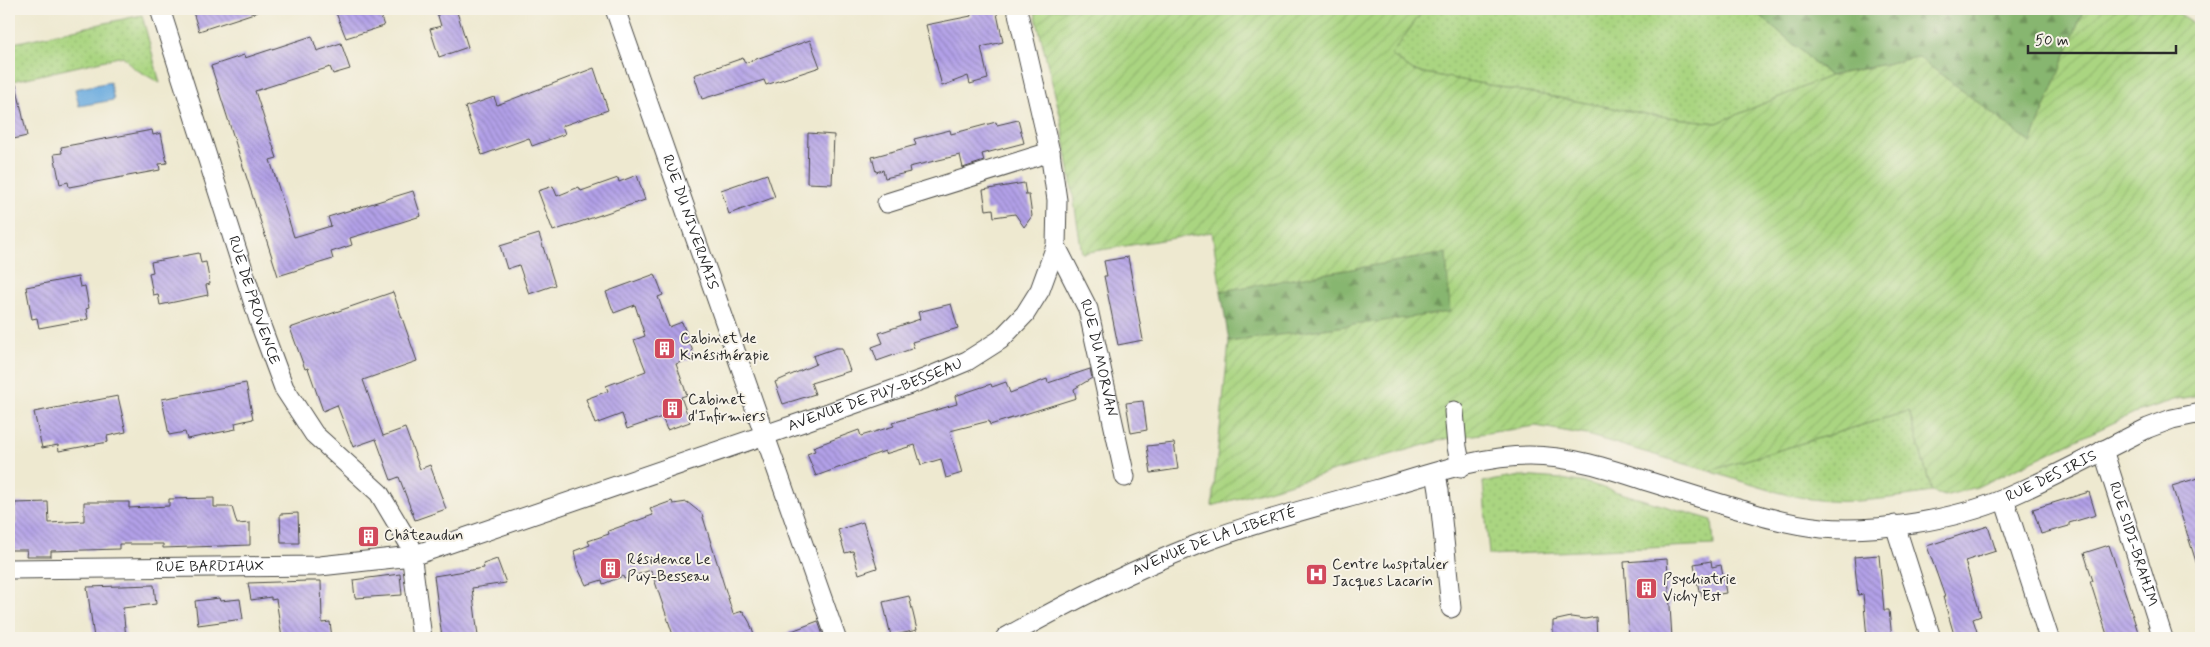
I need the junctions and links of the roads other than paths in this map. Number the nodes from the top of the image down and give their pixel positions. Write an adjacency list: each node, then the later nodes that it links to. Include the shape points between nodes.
1 (160, 9): 16 (street, RUE DE PROVENCE, via 261,326 284,388 314,434 379,494 410,545)
2 (615, 9): 9 (street, RUE DU NIVERNAIS)
3 (1017, 9): 4 (street, AVENUE DE PUY-BESSEAU)
4 (1050, 152): 5 (street); 6 (street, AVENUE DE PUY-BESSEAU, via 1057,200)
5 (887, 203)
6 (1056, 246): 9 (street, AVENUE DE PUY-BESSEAU, via 1040,290 1025,314 1000,340 967,361 924,379); 13 (street, RUE DU MORVAN, via 1088,309)
7 (1454, 411): 11 (street)
8 (2201, 413): 10 (street, RUE DES IRIS, via 2148,428)
9 (766, 435): 16 (street, AVENUE DE PUY-BESSEAU); 20 (street, RUE DU NIVERNAIS)
10 (2103, 450): 14 (street, RUE DES IRIS); 24 (street, RUE SIDI-BRAHIM)
11 (1461, 466): 12 (street, AVENUE DE LA LIBERTÉ); 15 (street, RUE DES IRIS, via 1526,456 1560,457 1786,522 1824,528)
12 (1436, 473): 18 (street); 21 (street, AVENUE DE LA LIBERTÉ, via 1272,518 1196,546 1094,591)
13 (1125, 476)
14 (2004, 499): 15 (street, RUE DES IRIS, via 1961,512); 23 (street)
15 (1895, 525): 22 (street)
16 (412, 556): 17 (street, RUE BARDIAUX, via 320,566); 19 (street, RUE DE PROVENCE)
17 (9, 569)
18 (1451, 608)
19 (422, 638)
20 (836, 638)
21 (1005, 638)
22 (1930, 638)
23 (2048, 638)
24 (2163, 638)

